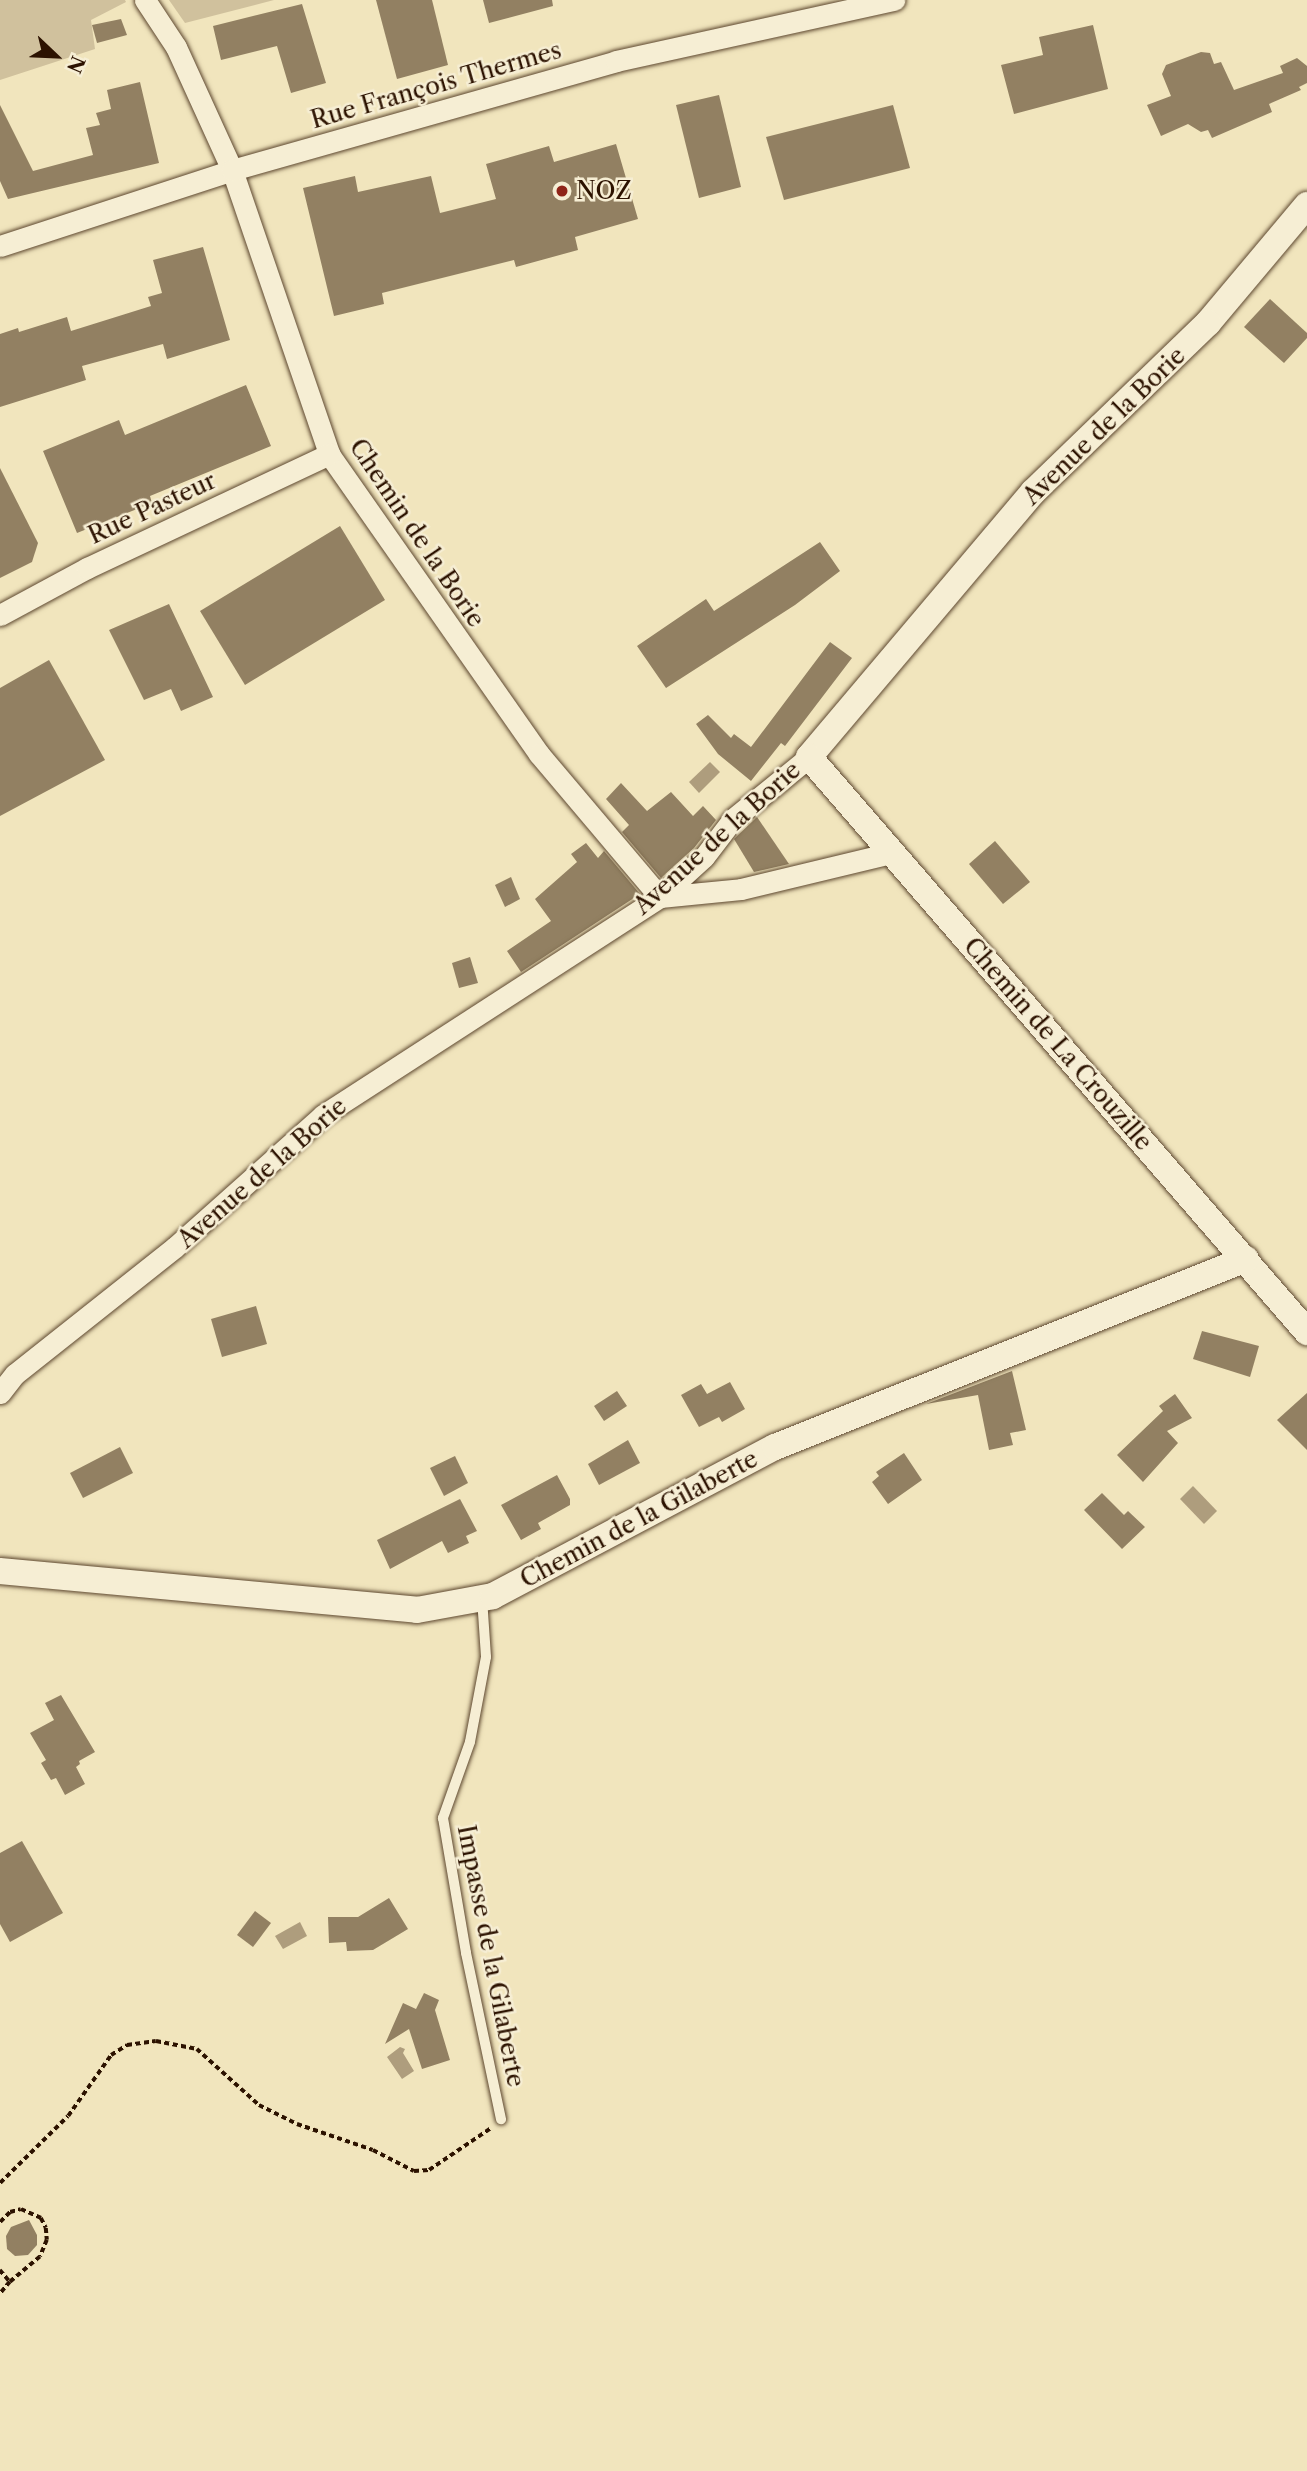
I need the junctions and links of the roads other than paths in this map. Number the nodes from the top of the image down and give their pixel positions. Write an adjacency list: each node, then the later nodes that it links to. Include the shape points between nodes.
1 (145, 0): 3 (street, Chemin de la Borie, via 176,47)
2 (894, 0): 3 (street, Rue François Thermes, via 616,61)
3 (232, 170): 5 (street, Rue François Thermes); 6 (street, Chemin de la Borie)
4 (1307, 205): 8 (street, Avenue de la Borie, via 1208,323 1033,492)
5 (0, 246)
6 (329, 454): 7 (street, Rue Pasteur, via 87,568); 10 (street, Chemin de la Borie, via 539,754)
7 (0, 615)
8 (809, 757): 9 (street, Chemin de La Crouzille); 10 (street, Avenue de la Borie, via 733,818 704,857)
9 (891, 853): 10 (street, via 741,889); 11 (street, Chemin de La Crouzille)
10 (660, 897): 13 (street, Avenue de la Borie, via 323,1115 176,1247 15,1374)
11 (1246, 1259): 12 (street, Chemin de La Crouzille); 15 (street, Chemin de la Gilaberte, via 775,1447)
12 (1307, 1332)
13 (0, 1393)
14 (0, 1571): 15 (street, Chemin de la Gilaberte, via 418,1609)
15 (482, 1598): 16 (lane, Impasse de la Gilaberte, via 486,1657 470,1742 443,1818)
16 (501, 2119)

